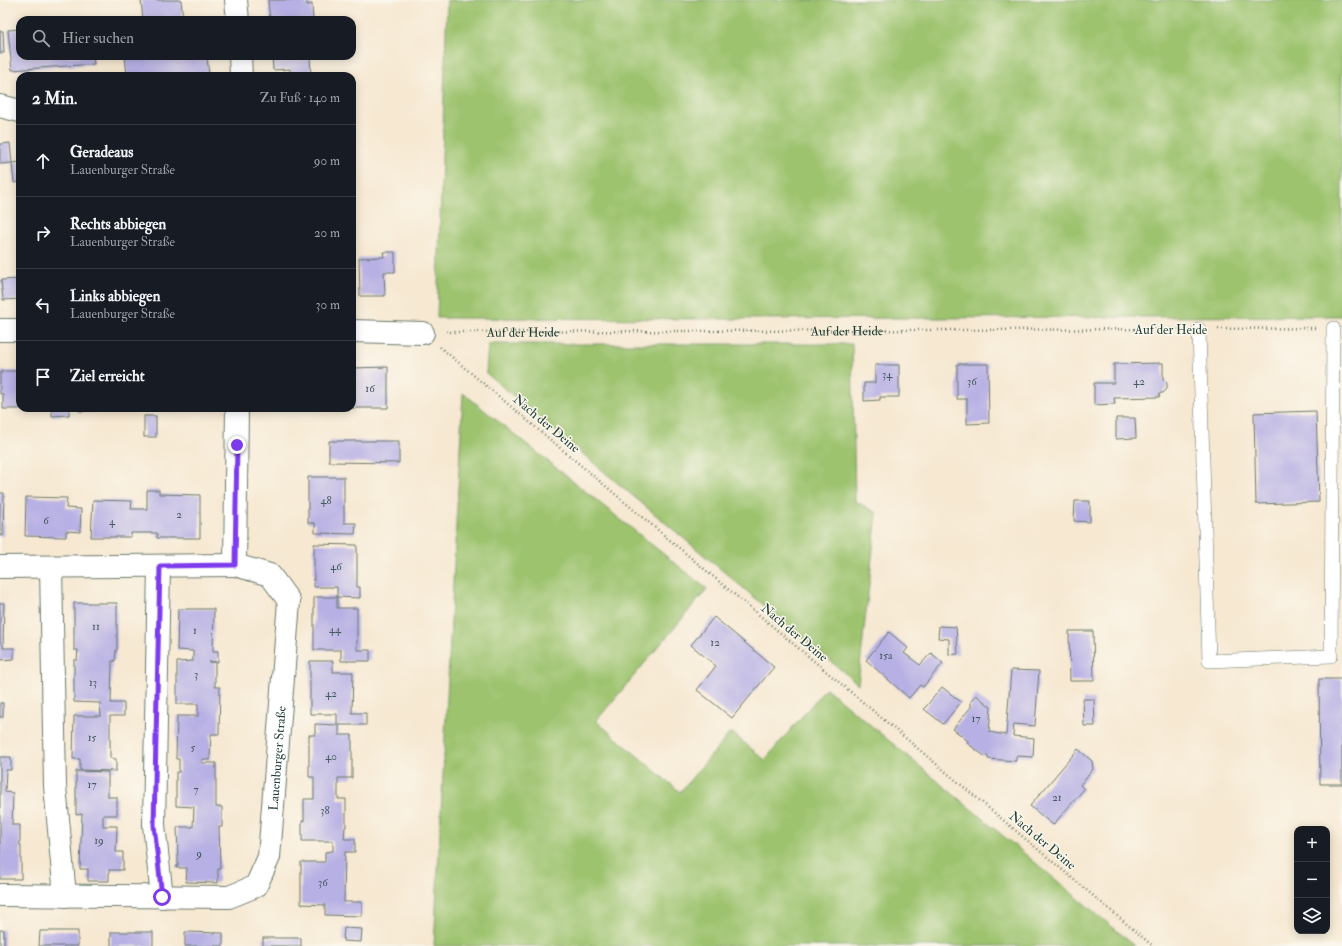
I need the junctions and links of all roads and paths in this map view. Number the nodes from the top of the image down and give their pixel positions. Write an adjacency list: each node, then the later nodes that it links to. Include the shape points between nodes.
1 (236, 0): 2 (street)
2 (238, 16)
3 (240, 60): 4 (street)
4 (241, 72)
5 (0, 106): 6 (street)
6 (16, 110)
7 (1334, 328): 8 (path, Auf der Heide); 8 (lane, via 1331,656 1209,661)
8 (1199, 329): 12 (path, Auf der Heide)
9 (0, 330): 10 (street)
10 (16, 330)
11 (356, 331): 12 (street)
12 (423, 332): 21 (path, Nach der Deine)
13 (237, 412): 14 (street)
14 (235, 565): 15 (street, Lauenburger Straße); 20 (street, Lauenburger Straße, via 270,575 289,601 269,857 256,886 229,897)
15 (160, 566): 17 (street, Lauenburger Straße); 20 (street, via 154,825)
16 (0, 567): 17 (street, Lauenburger Straße)
17 (51, 567): 19 (street, via 55,786)
18 (0, 895): 19 (street, Lauenburger Straße)
19 (65, 896): 20 (street, Lauenburger Straße)
20 (162, 897)
21 (1153, 946)

